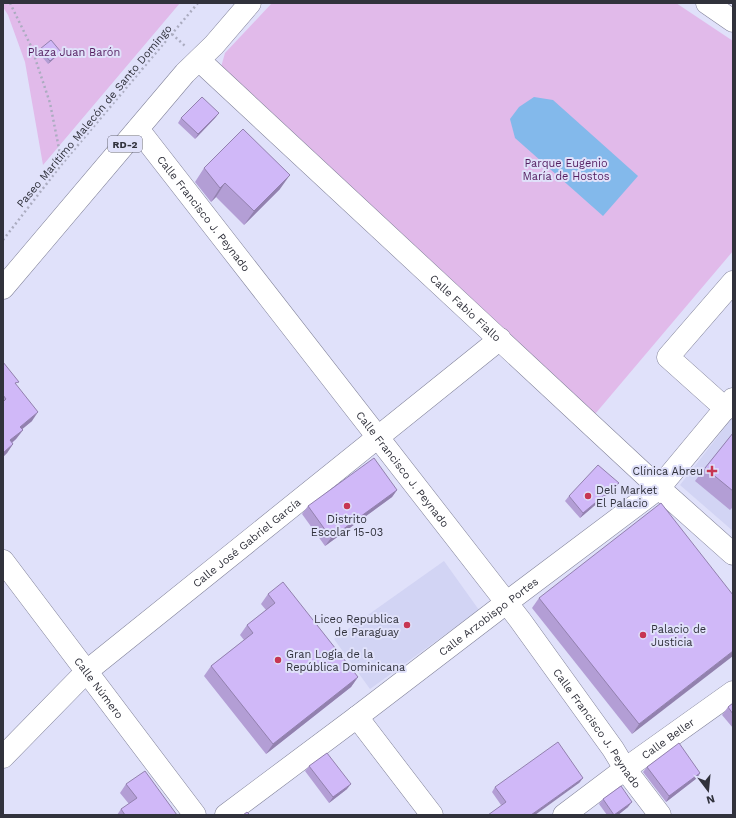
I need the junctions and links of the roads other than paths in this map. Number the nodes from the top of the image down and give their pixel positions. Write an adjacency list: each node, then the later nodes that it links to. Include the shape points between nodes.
1 (250, 3): 4 (street, RD-2)
2 (707, 3): 3 (street)
3 (733, 21)
4 (199, 60): 5 (street, RD-2); 8 (street, Calle Fabio Fiallo)
5 (138, 129): 7 (street, RD-2); 10 (street, Calle Francisco J. Peynado)
6 (733, 282): 9 (street, via 668,357)
7 (3, 288)
8 (500, 339): 10 (street, Calle José Gabriel García); 11 (street, Calle Fabio Fiallo)
9 (729, 404): 11 (street, Calle Arzobispo Portes)
10 (378, 438): 14 (street, Calle Francisco J. Peynado); 15 (street, Calle José Gabriel García)
11 (659, 488): 12 (street, Calle Fabio Fiallo); 14 (street, Calle Arzobispo Portes)
12 (733, 554)
13 (3, 562): 15 (street, Calle Número)
14 (506, 603): 17 (street, Calle Arzobispo Portes); 19 (street, Calle Francisco J. Peynado)
15 (87, 671): 18 (street, Calle José Gabriel García); 20 (street, Calle Número)
16 (733, 692): 19 (street, Calle Beller)
17 (357, 717): 21 (street, Calle Arzobispo Portes); 22 (street)
18 (3, 757)
19 (625, 769): 23 (street, Calle Beller); 24 (street, Calle Francisco J. Peynado)
20 (195, 815)
21 (226, 815)
22 (432, 815)
23 (564, 815)
24 (660, 815)

